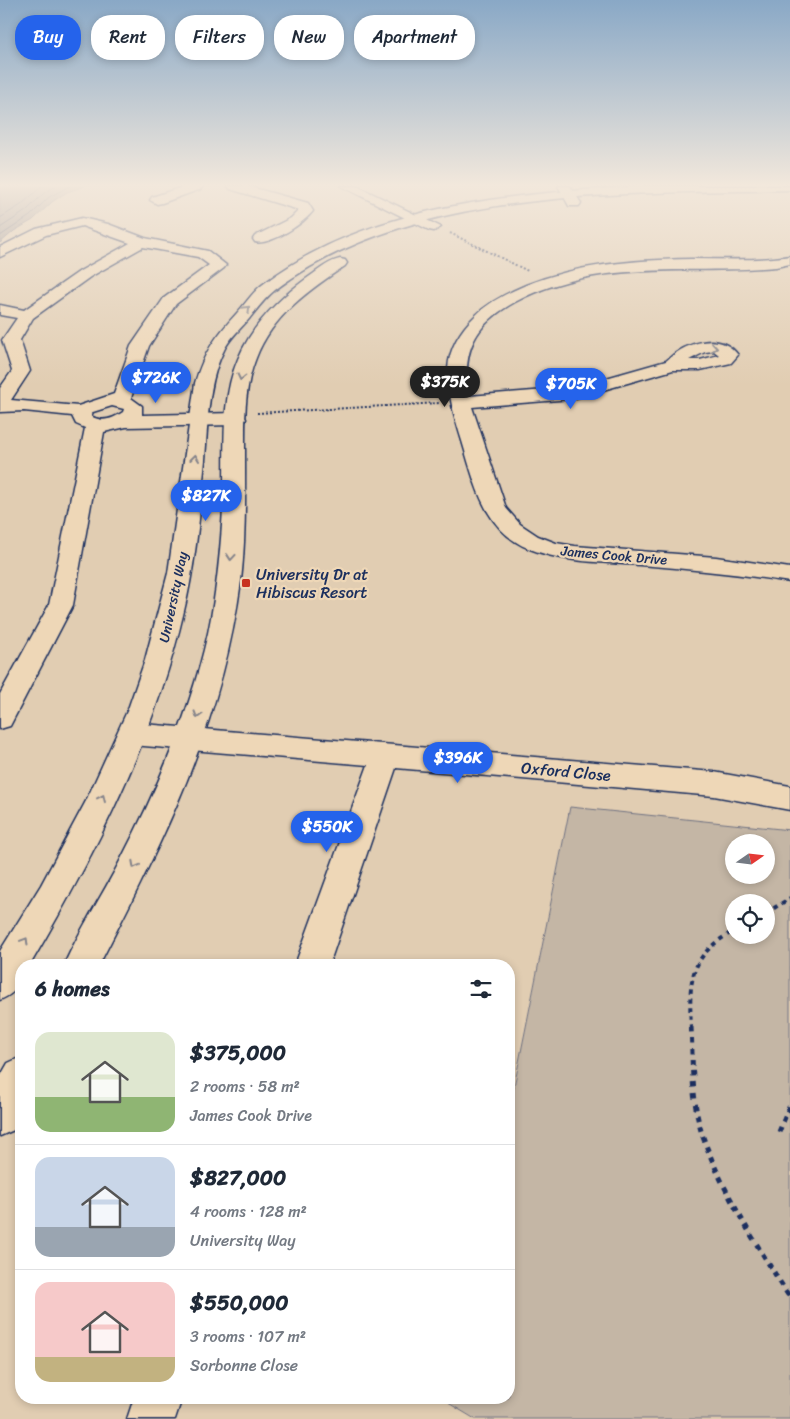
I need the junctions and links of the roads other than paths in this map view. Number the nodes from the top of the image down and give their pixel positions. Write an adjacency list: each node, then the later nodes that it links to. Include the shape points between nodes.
1 (123, 252): 7 (street, via 85,274)
2 (195, 252): 11 (street, via 204,254 219,265 170,301 140,346)
3 (327, 252): 13 (street, University Way, one-way to 3, via 209,365 230,326 261,294)
4 (365, 252): 12 (street, University Way, one-way to 12, via 308,284 288,300 262,329 243,370)
5 (790, 260): 9 (street, James Cook Drive, via 750,265 680,264 592,271 515,295 487,313 466,335 457,368)
6 (0, 310): 7 (street)
7 (27, 315): 10 (street, via 11,340 21,372)
8 (672, 365): 9 (street, via 572,393)
9 (462, 402): 15 (street, James Cook Drive, via 494,507 504,521 524,537 553,549 574,553 702,562)
10 (0, 404): 14 (street, via 24,405)
11 (127, 411): 13 (street); 14 (street, via 107,426); 14 (street, via 100,401)
12 (236, 414): 13 (street); 18 (street, University Way, one-way to 18, via 229,579 216,656)
13 (199, 415): 17 (street, University Way, one-way to 13, via 150,689 172,612 181,569)
14 (89, 419): 16 (street, via 61,605)
15 (790, 574)
16 (0, 719)
17 (132, 734): 18 (street, Oxford Close); 23 (street, University Way, one-way to 17, via 91,822)
18 (191, 740): 19 (street, Oxford Close); 21 (street, University Way, one-way to 21, via 148,840)
19 (386, 756): 20 (street, Oxford Close, via 714,784); 22 (street)
20 (790, 798)
21 (84, 959)
22 (314, 959)
23 (0, 983)
24 (15, 1087): 25 (street)
25 (0, 1116)
26 (156, 1404): 27 (street)
27 (151, 1419)

